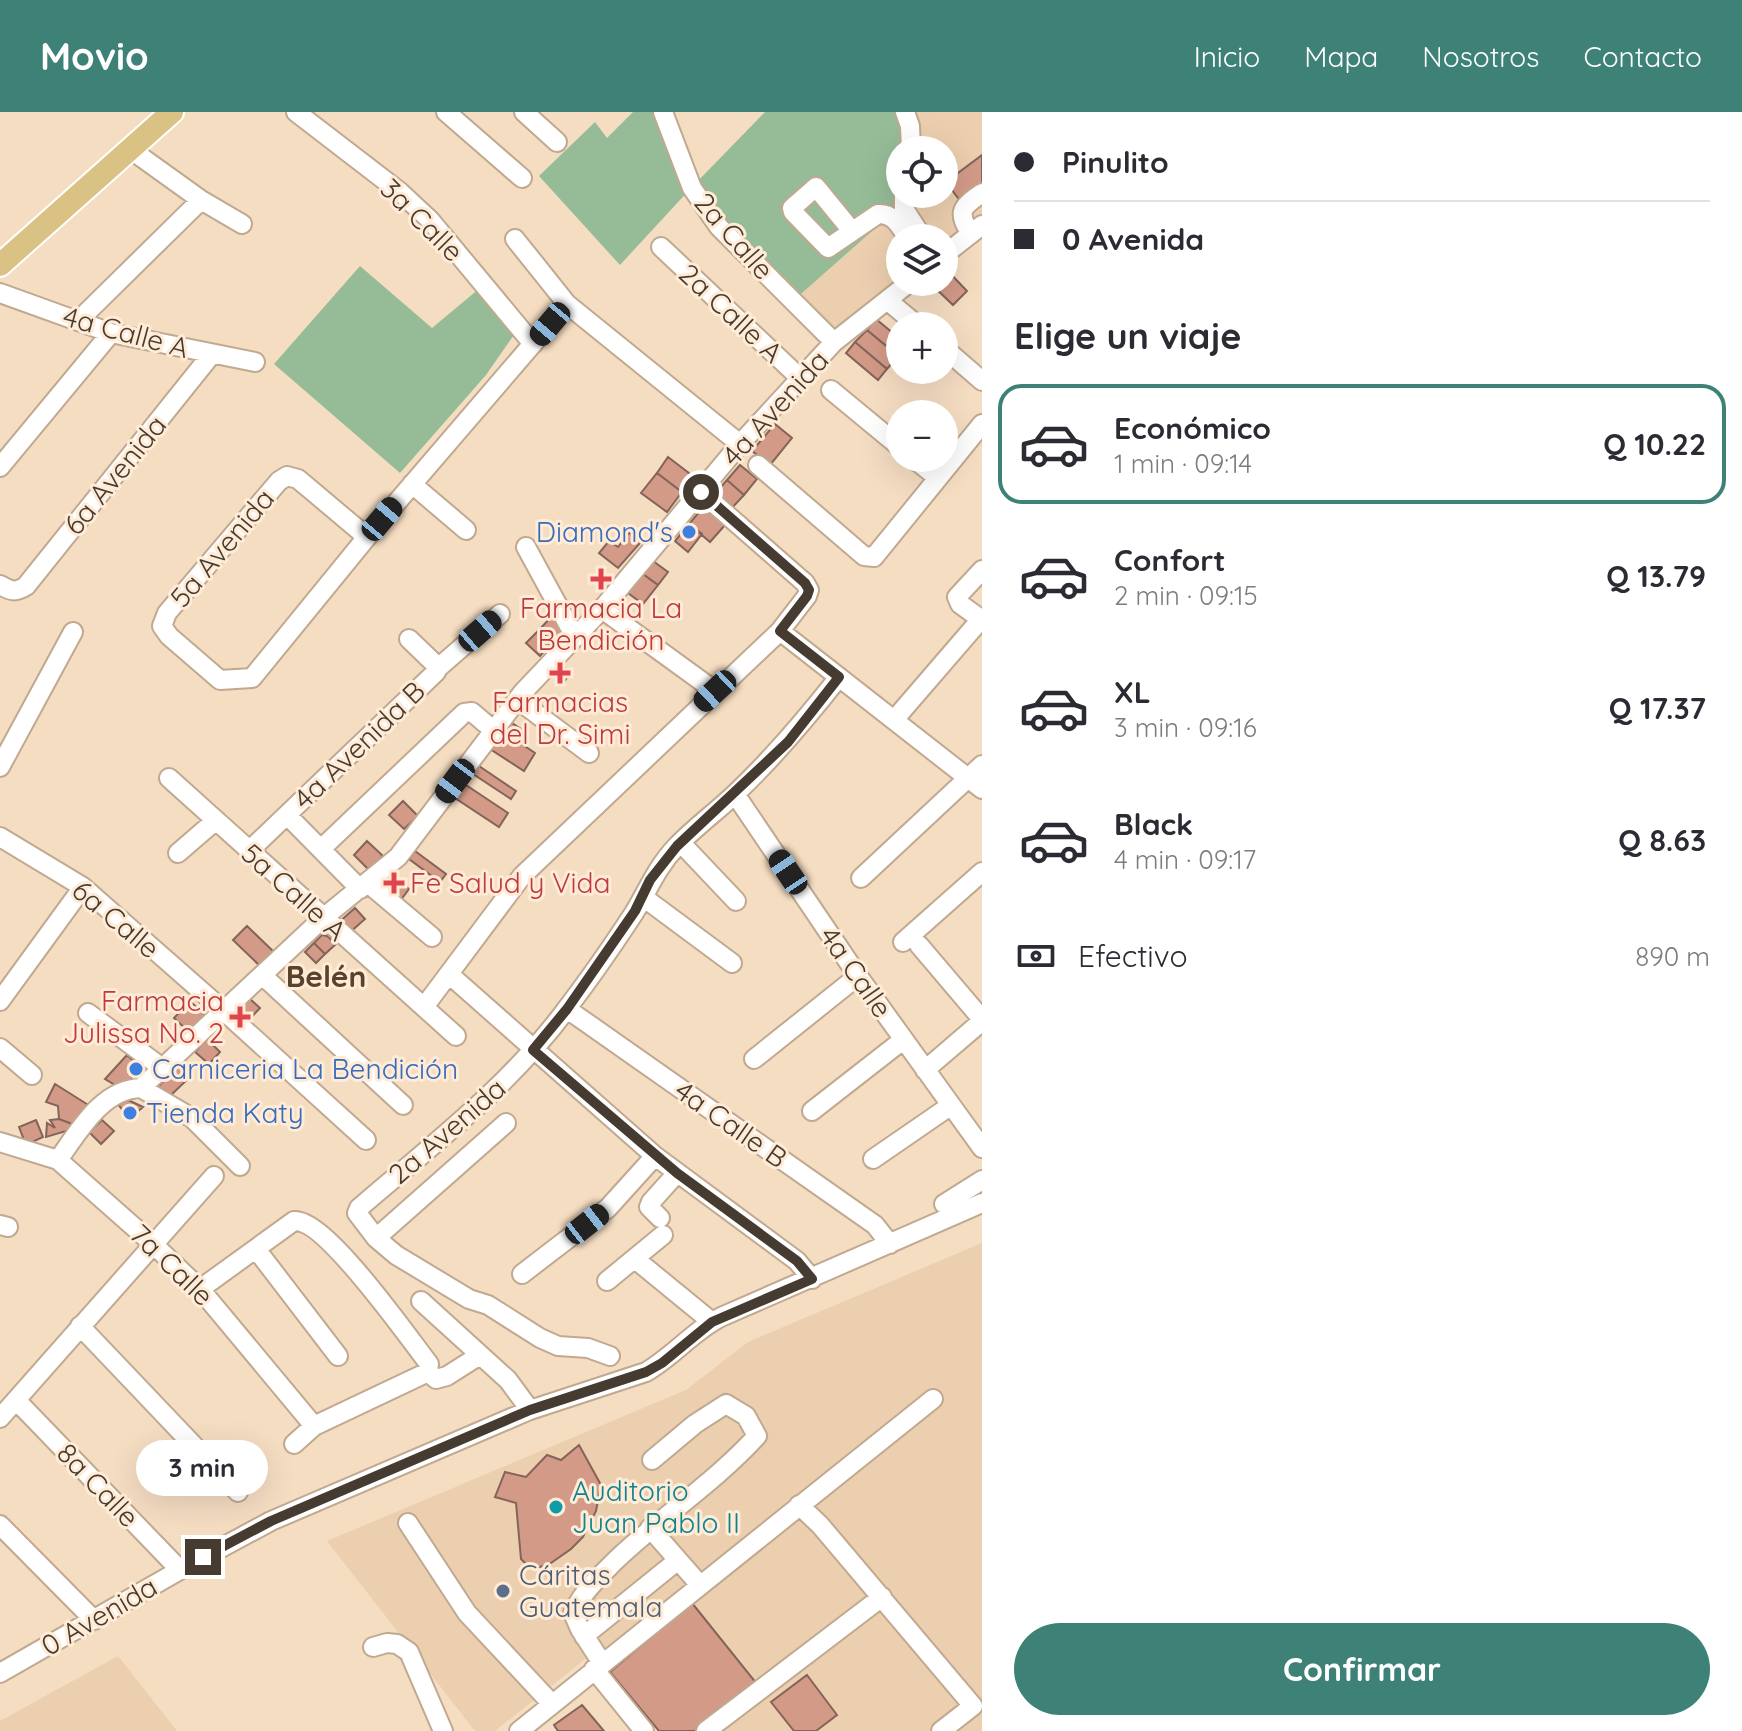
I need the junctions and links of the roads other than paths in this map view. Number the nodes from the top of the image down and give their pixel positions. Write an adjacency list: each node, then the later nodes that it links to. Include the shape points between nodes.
1 (172, 112): 9 (main road)
2 (296, 112): 29 (street, 3a Calle, via 430,220)
3 (446, 112): 10 (street)
4 (524, 112): 8 (street)
5 (663, 112): 28 (street, 2a Calle, via 692,188 719,227)
6 (905, 112): 7 (street)
7 (910, 136)
8 (557, 142)
9 (130, 149): 12 (street); 20 (main road)
10 (522, 178)
11 (982, 193): 15 (street, via 961,214)
12 (201, 200): 13 (street); 26 (street)
13 (242, 224)
14 (898, 224): 16 (street, via 886,213 878,214)
15 (976, 229): 18 (street)
16 (852, 231)
17 (515, 239): 24 (street)
18 (958, 244)
19 (661, 247): 33 (street, 2a Calle A)
20 (0, 265)
21 (0, 293): 26 (street, 4a Calle A)
22 (892, 296): 23 (street, 4a Avenida)
23 (887, 300): 25 (street); 28 (street, 4a Avenida)
24 (567, 304): 29 (street); 38 (street)
25 (901, 312)
26 (78, 321): 27 (street, 4a Calle A)
27 (111, 333): 30 (street, 4a Calle A); 40 (street)
28 (834, 342): 33 (street, 4a Avenida)
29 (533, 344): 43 (street)
30 (211, 355): 32 (street, 4a Calle A); 49 (street, 6a Avenida, via 26,586)
31 (958, 360): 34 (street)
32 (255, 362)
33 (800, 378): 38 (street, 4a Avenida)
34 (982, 381)
35 (831, 390): 37 (street)
36 (982, 424): 42 (street)
37 (886, 435)
38 (740, 444): 44 (street, 4a Avenida)
39 (758, 465): 42 (street, via 869,558)
40 (0, 467)
41 (930, 472): 42 (street)
42 (938, 478)
43 (412, 484): 45 (street); 46 (street)
44 (701, 492): 50 (street, 4a Avenida); 53 (street, via 809,590)
45 (466, 530)
46 (367, 537): 46 (street, 5a Avenida, via 252,678 220,680 162,626 167,613 287,476 298,479)
47 (526, 547): 55 (street)
48 (982, 570): 52 (street, via 957,597)
49 (9, 588)
50 (602, 609): 55 (street, 4a Avenida); 59 (street)
51 (500, 614): 57 (street)
52 (981, 620): 61 (street)
53 (780, 631): 58 (street); 59 (street)
54 (73, 632): 64 (street)
55 (575, 637): 60 (street, 4a Avenida)
56 (409, 639): 57 (street, 4a Avenida B)
57 (438, 668): 68 (street, 4a Avenida B)
58 (839, 677): 61 (street); 67 (street, 2a Avenida, via 788,742)
59 (715, 691): 85 (street, via 522,876)
60 (518, 700): 62 (street, 4a Avenida); 63 (street)
61 (894, 720): 65 (street)
62 (493, 730): 72 (street, via 468,711); 77 (street, 4a Avenida, via 398,857)
63 (589, 753)
64 (0, 767)
65 (977, 777): 76 (street)
66 (169, 778): 69 (street, 5a Calle A)
67 (735, 794): 71 (street, 2a Avenida); 86 (street, 4a Calle)
68 (287, 815): 72 (street); 73 (street, 4a Avenida B)
69 (215, 821): 73 (street, 5a Calle A); 74 (street)
70 (0, 837): 78 (street, 6a Calle)
71 (681, 843): 79 (street, 2a Avenida, via 650,880); 80 (street)
72 (322, 848): 77 (street)
73 (249, 851): 81 (street, 5a Calle A)
74 (178, 853)
75 (982, 872): 98 (street, via 911,943 981,1018)
76 (861, 878)
77 (364, 886): 81 (street, 4a Avenida); 82 (street)
78 (83, 887): 87 (street); 90 (street, 6a Calle)
79 (643, 897): 83 (street); 89 (street, 2a Avenida)
80 (736, 901)
81 (323, 918): 84 (street, 4a Avenida); 88 (street, 5a Calle A)
82 (432, 937)
83 (732, 963)
84 (262, 975): 90 (street, 4a Avenida); 101 (street)
85 (450, 975): 88 (street); 95 (street)
86 (858, 976): 93 (street, 4a Calle); 96 (street)
87 (0, 1001)
88 (424, 1007): 92 (street, 5a Calle A)
89 (567, 1009): 95 (street, 2a Avenida); 119 (street, 4a Calle B, via 875,1225)
90 (224, 1011): 97 (street, 4a Avenida); 105 (street, 6a Calle)
91 (88, 1013): 97 (street)
92 (456, 1036)
93 (903, 1040): 98 (street, 4a Calle); 103 (street)
94 (0, 1048): 99 (street)
95 (533, 1050): 108 (street); 117 (street, 2a Avenida, via 496,1091 359,1208 357,1213)
96 (754, 1059)
97 (161, 1067): 100 (street, 4a Avenida)
98 (925, 1070): 102 (street, 4a Calle)
99 (32, 1075)
100 (141, 1088): 110 (street, 4a Avenida, via 112,1095); 111 (street, via 192,1118)
101 (403, 1105)
102 (950, 1106): 107 (street, 4a Calle); 109 (street)
103 (812, 1111)
104 (506, 1123): 117 (street)
105 (366, 1140)
106 (0, 1142): 110 (street, 7a Calle)
107 (982, 1149)
108 (655, 1156): 112 (street); 122 (street, via 608,1208)
109 (873, 1159)
110 (58, 1160): 118 (street, 7a Calle)
111 (240, 1166)
112 (677, 1173): 121 (street, via 651,1202 662,1227); 123 (street, via 797,1261)
113 (214, 1176): 118 (street)
114 (982, 1180): 116 (street)
115 (982, 1203): 119 (street, 0 Avenida)
116 (944, 1204)
117 (376, 1238): 131 (street, via 433,1278 540,1338)
118 (152, 1243): 125 (street, 7a Calle); 128 (street)
119 (890, 1244): 123 (street, 0 Avenida)
120 (256, 1249): 125 (street); 130 (street); 132 (street, via 294,1221 306,1222 378,1295 429,1364)
121 (635, 1259): 124 (street); 127 (street)
122 (522, 1274)
123 (812, 1279): 127 (street, 0 Avenida)
124 (607, 1281)
125 (200, 1289): 137 (street, 7a Calle)
126 (421, 1301): 129 (street)
127 (712, 1322): 135 (street, 0 Avenida, via 646,1372)
128 (80, 1326): 134 (street); 140 (street)
129 (480, 1355): 132 (street, via 447,1376 436,1379); 135 (street)
130 (338, 1356)
131 (610, 1356)
132 (428, 1372): 137 (street)
133 (933, 1399): 141 (street)
134 (16, 1400): 136 (street); 146 (street, 8a Calle)
135 (530, 1410): 146 (street, 0 Avenida, via 271,1521)
136 (0, 1418)
137 (314, 1426): 138 (street)
138 (294, 1444)
139 (652, 1460): 144 (street, via 726,1404 746,1416 757,1436)
140 (238, 1492)
141 (799, 1505): 147 (street); 148 (street)
142 (408, 1523): 154 (street, via 467,1613)
143 (0, 1525): 149 (street)
144 (650, 1528): 145 (street); 150 (street, via 582,1595 573,1613)
145 (677, 1561): 147 (street); 150 (street)
146 (180, 1570): 149 (street, 0 Avenida)
147 (700, 1585): 152 (street)
148 (882, 1597): 155 (street); 159 (street)
149 (94, 1620): 153 (street, 0 Avenida)
150 (584, 1636): 152 (street)
151 (373, 1647): 156 (street, via 397,1644 409,1652)
152 (598, 1666): 154 (street); 158 (street)
153 (0, 1673)
154 (552, 1704): 157 (street)
155 (978, 1711): 160 (street)
156 (443, 1731)
157 (519, 1731)
158 (644, 1731)
159 (706, 1731)
160 (941, 1731)

